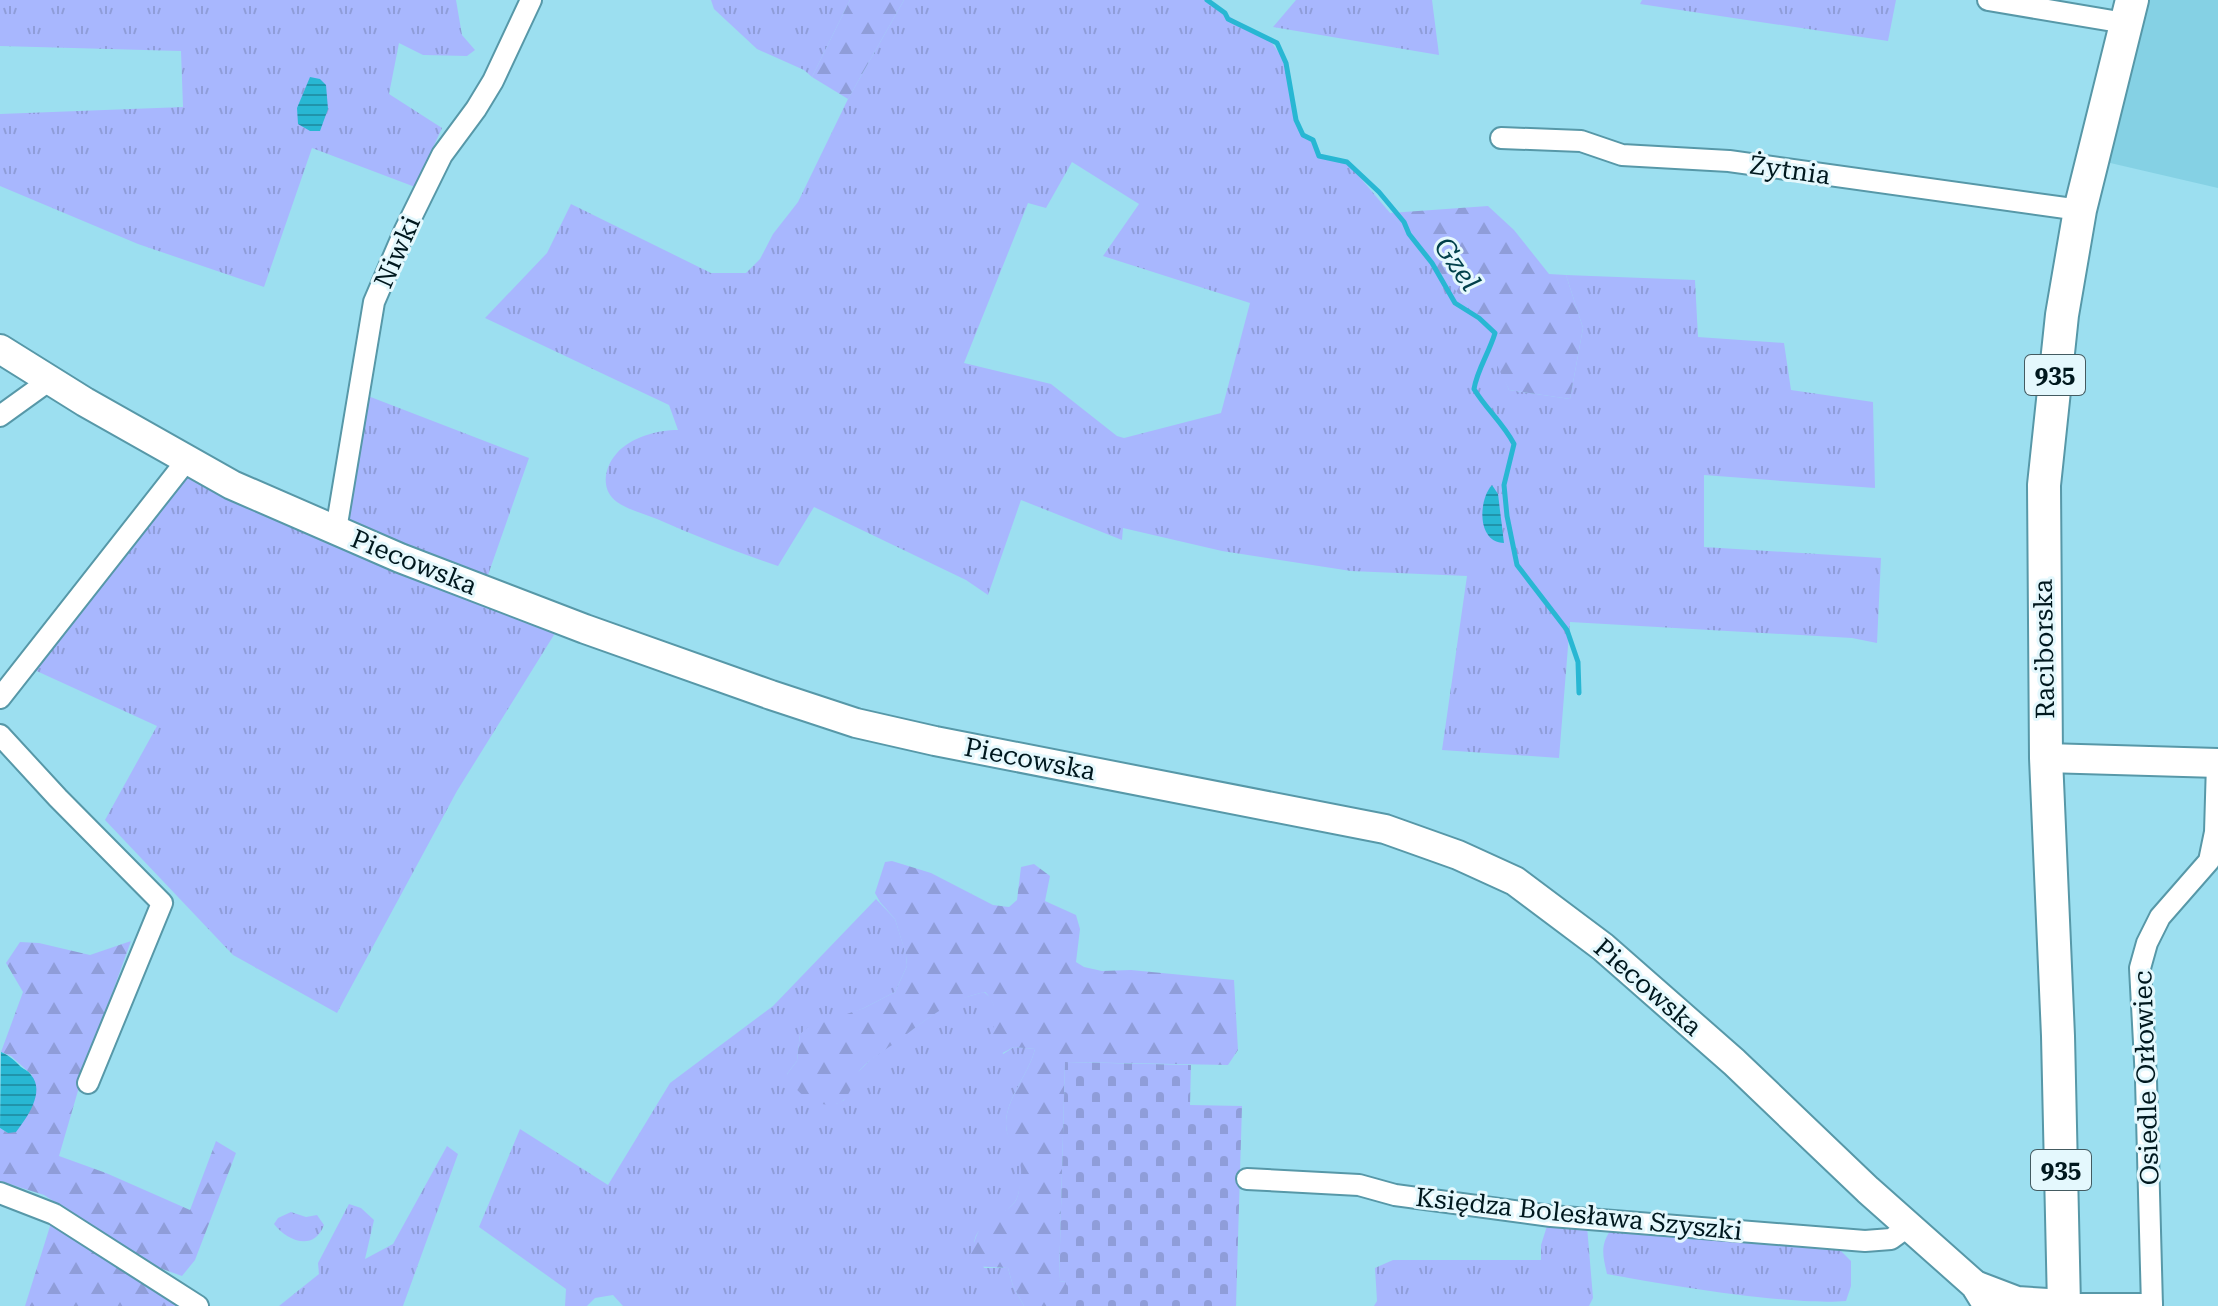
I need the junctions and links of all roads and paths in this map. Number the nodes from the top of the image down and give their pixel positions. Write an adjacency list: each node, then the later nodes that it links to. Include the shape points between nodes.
1 (531, 0): 10 (street, Niwki, via 493,81 442,155 374,302)
2 (1988, 0): 3 (street)
3 (2128, 12): 5 (main road, Raciborska / 935)
4 (1501, 138): 5 (street, Żytnia, via 1581,141 1622,155 1729,161)
5 (2080, 210): 13 (main road, Raciborska / 935, via 2062,315 2044,485)
6 (0, 349): 7 (street, Piecowska)
7 (50, 380): 8 (street); 9 (street, Piecowska)
8 (0, 416)
9 (187, 460): 10 (street, Piecowska); 11 (street)
10 (336, 530): 20 (street, Piecowska, via 585,629 856,723 1385,829 1515,881 1603,947)
11 (0, 698)
12 (0, 735): 17 (street, via 162,903)
13 (2046, 758): 14 (street); 22 (main road, Raciborska / 935)
14 (2217, 763): 15 (street, Osiedle Orłowiec, via 2215,832 2209,861)
15 (2200, 871): 16 (street); 23 (street, Osiedle Orłowiec, via 2160,917 2140,968)
16 (2218, 882)
17 (88, 1083)
18 (1247, 1179): 20 (street, Księdza Bolesława Szyszki, via 1359,1185 1395,1195 1551,1216 1865,1241 1891,1239)
19 (0, 1193): 24 (street, via 54,1214)
20 (1909, 1226): 21 (street, Piecowska)
21 (1981, 1296): 22 (street, Piecowska)
22 (2064, 1305): 23 (street, Osiedle Orłowiec)
23 (2152, 1305)
24 (198, 1306)

